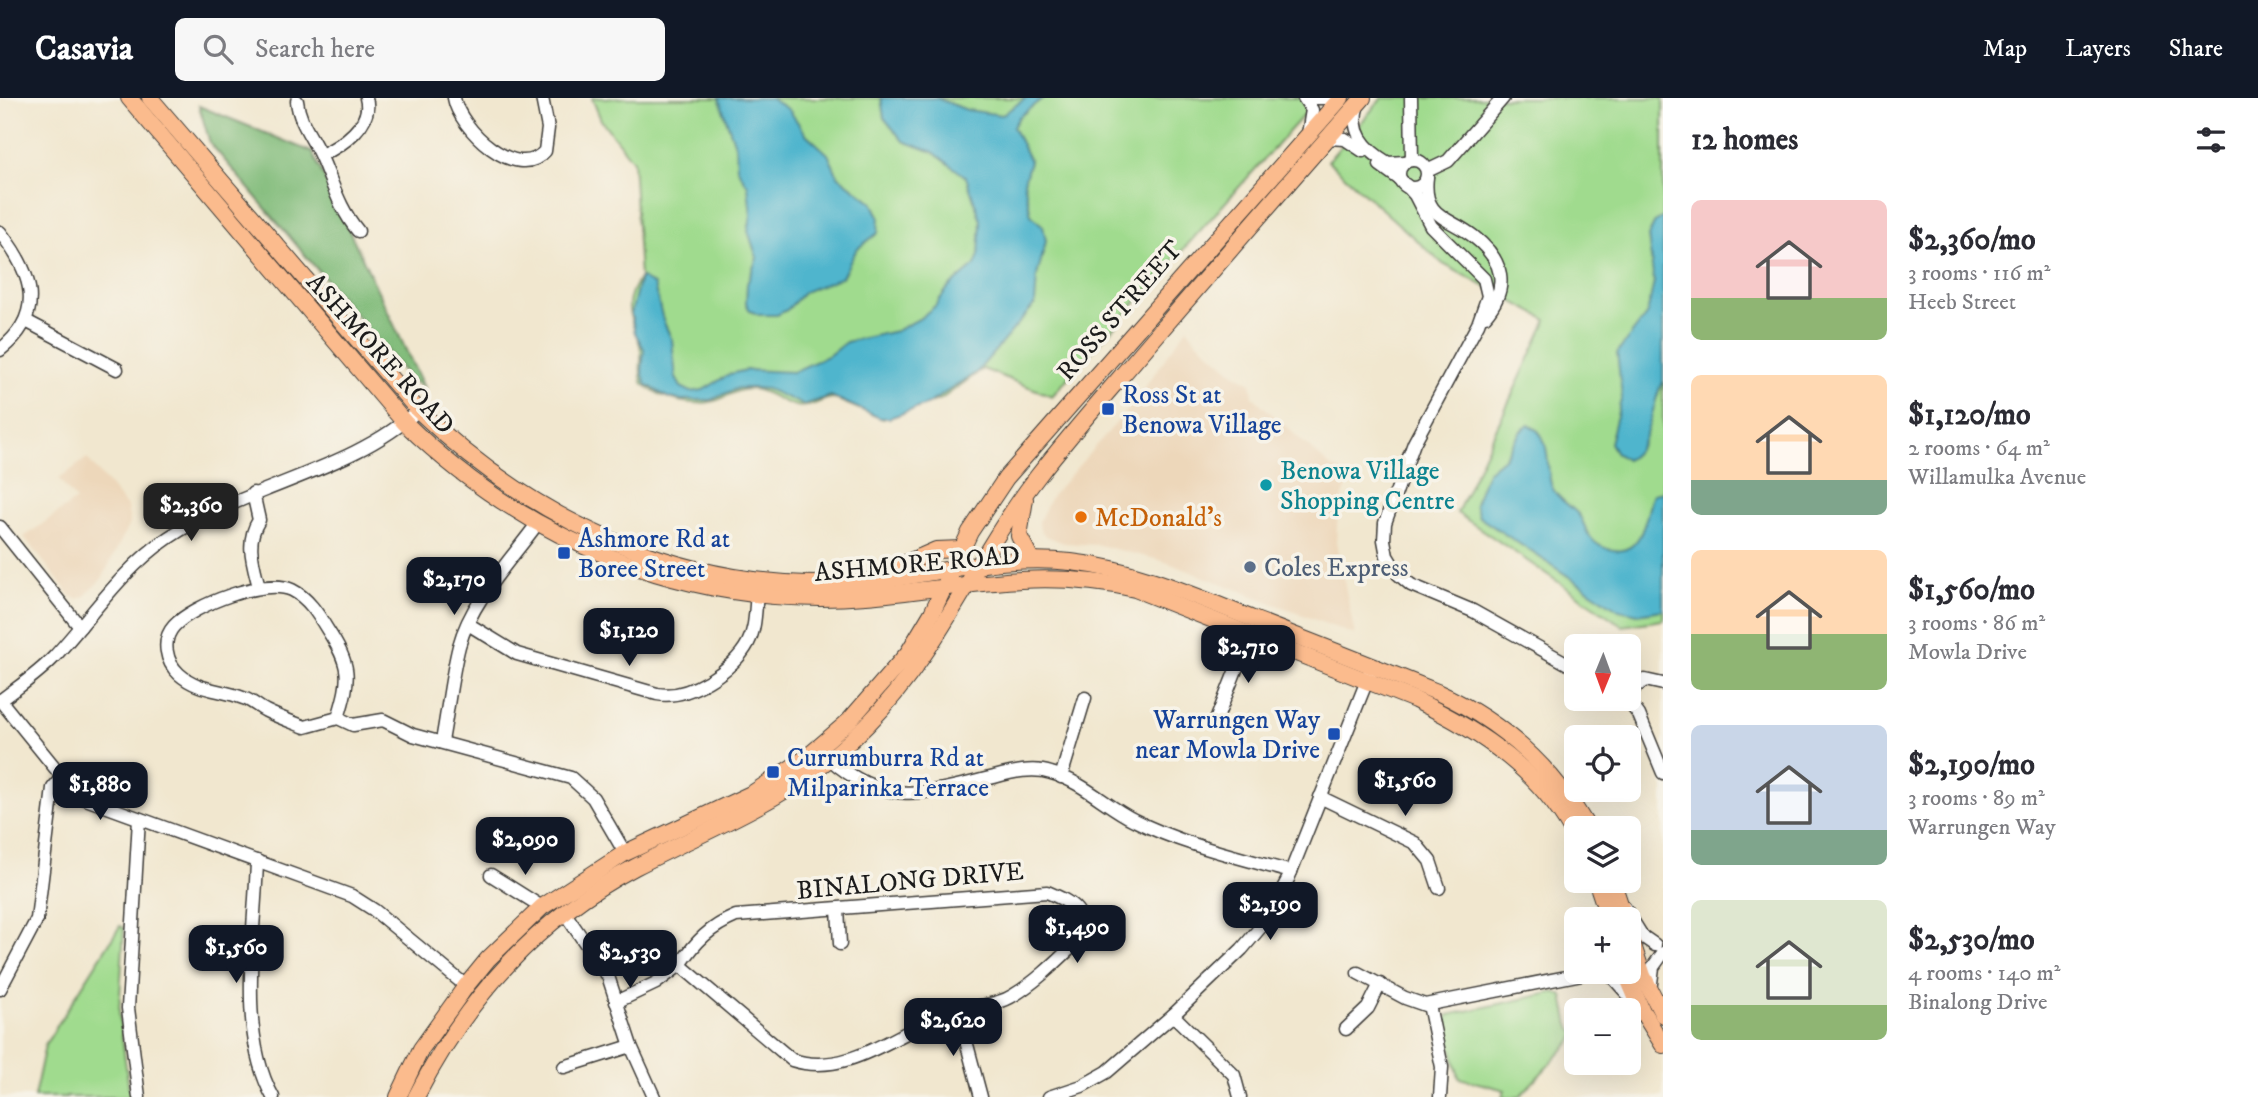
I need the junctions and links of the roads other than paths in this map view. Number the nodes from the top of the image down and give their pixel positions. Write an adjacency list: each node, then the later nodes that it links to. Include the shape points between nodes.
1 (128, 98): 29 (main road, ASHMORE ROAD)
2 (150, 98): 28 (main road, ASHMORE ROAD)
3 (366, 98): 18 (street, via 363,121 342,143)
4 (454, 98): 5 (street, via 469,127 503,157 522,162 545,151 548,128)
5 (542, 98)
6 (1304, 98): 16 (street, via 1312,110)
7 (1315, 98): 8 (street)
8 (1335, 98)
9 (1341, 98): 16 (main road, ROSS STREET)
10 (1411, 98): 19 (street)
11 (1496, 98): 15 (street)
12 (1503, 98): 15 (street)
13 (297, 101): 18 (street, via 304,126)
14 (1361, 101): 17 (main road, ROSS STREET); 19 (street, via 1354,121 1360,139 1388,163)
15 (1486, 118): 20 (street, via 1448,161)
16 (1308, 135): 34 (main road, ROSS STREET, via 1016,466)
17 (1327, 138): 21 (street, via 1352,142); 30 (main road, ROSS STREET)
18 (321, 155): 22 (street, via 339,206)
19 (1409, 161): 20 (street, via 1422,163); 21 (street, via 1399,171)
20 (1427, 174): 21 (street, via 1420,186); 24 (street, via 1427,198 1438,216 1474,237 1492,256 1501,278)
21 (1404, 183): 24 (street, via 1431,226 1484,279)
22 (358, 231)
23 (0, 232): 25 (street, via 26,270 30,298)
24 (1493, 298): 46 (street, via 1414,443 1385,523 1385,551 1410,585 1473,611)
25 (26, 321): 26 (street); 27 (street)
26 (0, 350)
27 (117, 369)
28 (418, 411): 29 (street); 38 (main road, ASHMORE ROAD, via 496,478 547,510 639,552 742,578 809,584)
29 (405, 423): 31 (street, via 372,444); 32 (main road, ASHMORE ROAD, via 466,477)
30 (1028, 489): 35 (main road, via 1018,531); 36 (main road, ROSS STREET)
31 (253, 493): 41 (street, via 259,520 251,532 250,550); 44 (street, via 207,514 152,549)
32 (537, 524): 42 (main road, ASHMORE ROAD, via 602,555 666,577); 43 (street)
33 (0, 527): 44 (street)
34 (961, 549): 37 (main road, ROSS STREET); 38 (main road, via 933,551)
35 (1031, 559): 36 (main road, ASHMORE ROAD); 47 (main road, ASHMORE ROAD, via 1096,565 1151,579)
36 (979, 562): 37 (main road, ASHMORE ROAD); 39 (main road, ROSS STREET)
37 (952, 568): 38 (main road, ASHMORE ROAD); 40 (main road, ROSS STREET)
38 (863, 582)
39 (967, 583): 40 (main road, ASHMORE ROAD); 45 (main road, ASHMORE ROAD, via 1031,578 1105,582 1135,589); 56 (main road, ROSS STREET, via 916,669)
40 (944, 585): 42 (main road, ASHMORE ROAD, via 837,598); 64 (main road, ROSS STREET, via 901,662 869,702 821,747 753,793)
41 (259, 587): 53 (street, via 276,585 306,599 343,653 348,683); 53 (street, via 217,602 173,627 166,645 168,661 194,685 244,698 305,727)
42 (757, 594): 43 (street, via 751,636 742,652 712,677 674,695 517,654)
43 (468, 624): 55 (street)
44 (80, 627): 51 (street, via 41,669)
45 (1250, 634): 47 (main road, ASHMORE ROAD); 54 (street)
46 (1564, 662)
47 (1369, 673): 60 (street); 61 (main road, ASHMORE ROAD, via 1446,696 1513,738 1548,772); 63 (main road, ASHMORE ROAD, via 1445,713 1503,751 1538,784)
48 (1642, 682): 49 (street)
49 (1663, 684)
50 (1085, 698): 59 (street)
51 (0, 700): 58 (street)
52 (1635, 711): 57 (street)
53 (338, 718): 55 (street, via 353,725 383,720 413,735)
54 (1215, 723)
55 (442, 741): 64 (street, via 571,778 593,798)
56 (830, 759): 59 (street, via 864,783 908,795 1019,771 1051,772); 74 (main road, ROSS STREET, via 766,804 636,867)
57 (1663, 774)
58 (62, 777): 62 (street, via 83,798); 86 (street, via 51,797 37,919)
59 (1061, 778): 66 (street, via 1171,838)
60 (1320, 797): 66 (street); 68 (street, via 1415,843 1430,861)
61 (1579, 816)
62 (139, 819): 65 (street); 99 (street, via 128,1008)
63 (1564, 821)
64 (625, 853): 71 (main road, ROSS STREET)
65 (257, 861): 85 (street, via 363,902); 100 (street, via 252,1020 261,1075)
66 (1291, 872): 92 (street, via 1265,922)
67 (491, 875): 71 (street)
68 (1439, 888)
69 (1617, 893): 70 (main road)
70 (1620, 901): 72 (main road); 76 (street, via 1640,933)
71 (542, 907): 85 (main road, ROSS STREET)
72 (1622, 907)
73 (838, 909): 75 (street); 78 (street, BINALONG DRIVE, via 736,916 715,925); 90 (street, BINALONG DRIVE, via 1047,892 1070,901 1080,913 1082,930 1076,943 1014,996)
74 (564, 912): 88 (street, via 608,976); 102 (main road, ROSS STREET, via 515,955 476,1001)
75 (840, 944)
76 (1661, 948): 77 (street); 87 (street)
77 (1641, 954)
78 (680, 965): 88 (street, BINALONG DRIVE); 90 (street, BINALONG DRIVE, via 792,1060 810,1066 838,1063)
79 (1358, 972): 84 (street)
80 (1641, 974): 87 (main road)
81 (1564, 977): 89 (street)
82 (1618, 984): 91 (street)
83 (1631, 984): 91 (main road)
84 (1380, 985): 89 (street, via 1412,1002); 94 (street, via 1368,1008)
85 (466, 986): 101 (main road, ROSS STREET, via 421,1049)
86 (0, 989)
87 (1650, 991): 93 (main road)
88 (617, 1002): 96 (street)
89 (1429, 1004): 106 (street, via 1442,1067)
90 (958, 1010): 104 (street)
91 (1642, 1011): 95 (main road)
92 (1173, 1015): 98 (street, via 1107,1072); 105 (street, via 1234,1075)
93 (1663, 1015)
94 (1346, 1029)
95 (1663, 1045)
96 (631, 1046): 97 (street); 103 (street)
97 (564, 1066)
98 (1057, 1096)
99 (139, 1097)
100 (273, 1097)
101 (398, 1097)
102 (416, 1097)
103 (654, 1097)
104 (981, 1097)
105 (1240, 1097)
106 (1440, 1097)

